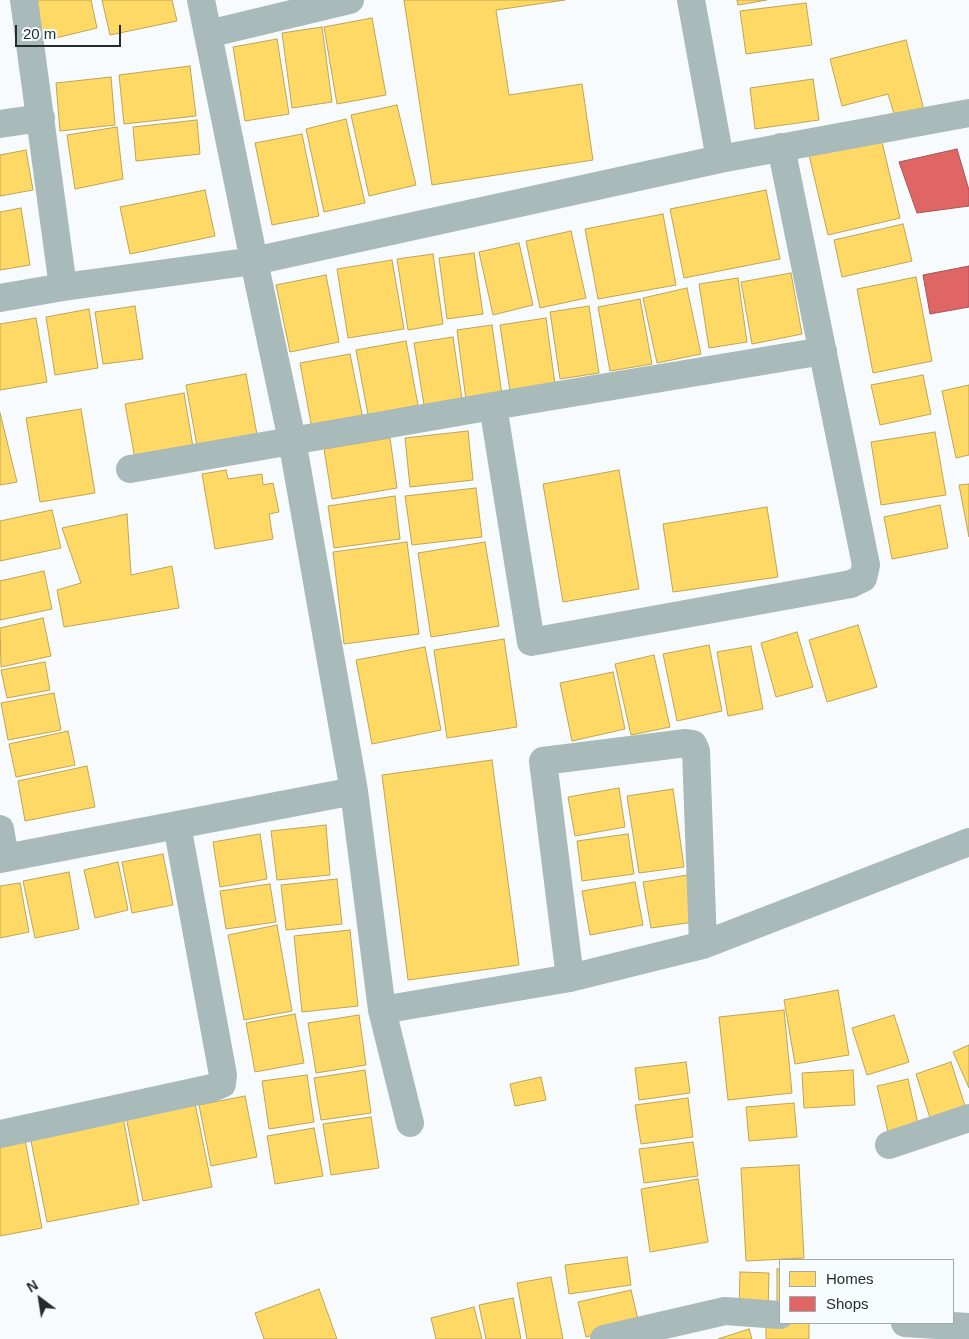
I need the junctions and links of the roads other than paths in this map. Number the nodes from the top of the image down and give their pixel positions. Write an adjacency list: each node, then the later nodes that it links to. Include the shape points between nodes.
1 (24, 0): 7 (street)
2 (202, 0): 5 (street)
3 (350, 0): 5 (street)
4 (691, 0): 10 (street)
5 (208, 34): 11 (street)
6 (969, 113): 9 (street)
7 (41, 118): 8 (street); 12 (street)
8 (0, 124)
9 (781, 147): 10 (street); 14 (street)
10 (720, 159): 11 (street)
11 (254, 261): 12 (street); 16 (street)
12 (63, 288): 13 (street)
13 (0, 298)
14 (823, 351): 15 (street); 15 (street, via 866,564 863,578 851,584 531,642)
15 (492, 406): 16 (street)
16 (292, 440): 17 (street); 18 (street)
17 (130, 469)
18 (354, 791): 19 (street); 25 (street)
19 (177, 825): 22 (street); 28 (street, via 223,1075 222,1084)
20 (0, 829): 22 (street)
21 (969, 842): 23 (street)
22 (3, 858)
23 (703, 945): 24 (street); 24 (street, via 696,751 693,744 543,761)
24 (570, 978): 25 (street)
25 (382, 1010): 27 (street)
26 (969, 1118): 29 (street)
27 (410, 1123)
28 (0, 1134)
29 (889, 1145)
30 (779, 1315): 33 (street, via 725,1311)
31 (921, 1324): 32 (street)
32 (969, 1327)
33 (688, 1330): 34 (street)
34 (604, 1339)

